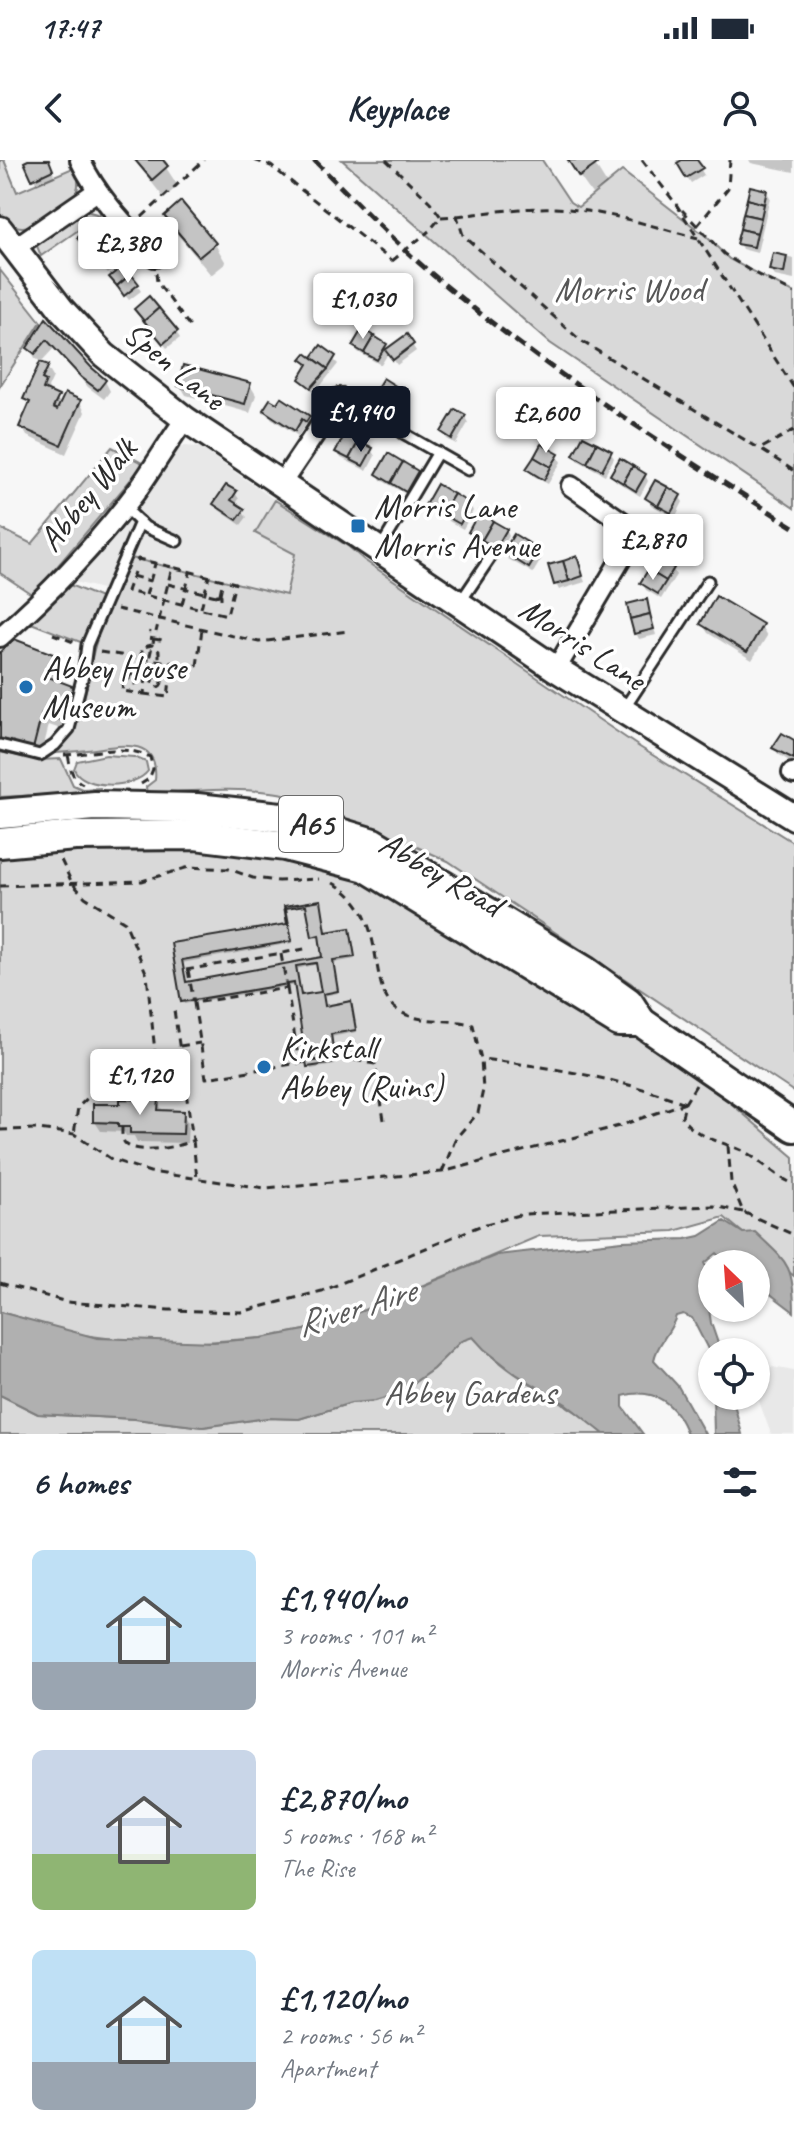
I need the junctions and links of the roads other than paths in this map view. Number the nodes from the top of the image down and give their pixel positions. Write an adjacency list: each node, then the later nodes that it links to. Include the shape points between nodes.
1 (80, 160): 2 (street)
2 (97, 191): 3 (street); 4 (street)
3 (6, 239): 6 (street, Spen Lane, via 104,355)
4 (155, 257)
5 (339, 398): 11 (street)
6 (185, 419): 8 (street, Spen Lane); 13 (street, Abbey Walk)
7 (403, 433): 9 (lane)
8 (218, 443): 11 (street, Morris Lane)
9 (438, 452): 10 (lane); 16 (lane)
10 (468, 470)
11 (281, 484): 16 (street, Morris Lane)
12 (571, 486): 21 (street, via 637,532)
13 (124, 507): 14 (lane); 20 (street, Abbey Walk)
14 (140, 522): 15 (lane); 23 (lane, via 87,648 69,729 40,755)
15 (177, 541)
16 (379, 550): 19 (street, Morris Lane)
17 (490, 558): 19 (lane)
18 (708, 581): 22 (lane)
19 (459, 604): 21 (street, Morris Lane)
20 (0, 637)
21 (556, 669): 22 (street, Morris Lane)
22 (623, 710): 25 (street, Morris Lane)
23 (0, 745)
24 (0, 814): 27 (main road, A65, via 95,806 197,808 290,818 373,843 585,971 628,1002)
25 (794, 817)
26 (0, 843): 27 (main road, Abbey Road / A65, via 195,835 285,846 366,867 619,1022)
27 (641, 1022): 28 (main road, Abbey Road / A65)
28 (794, 1127)

